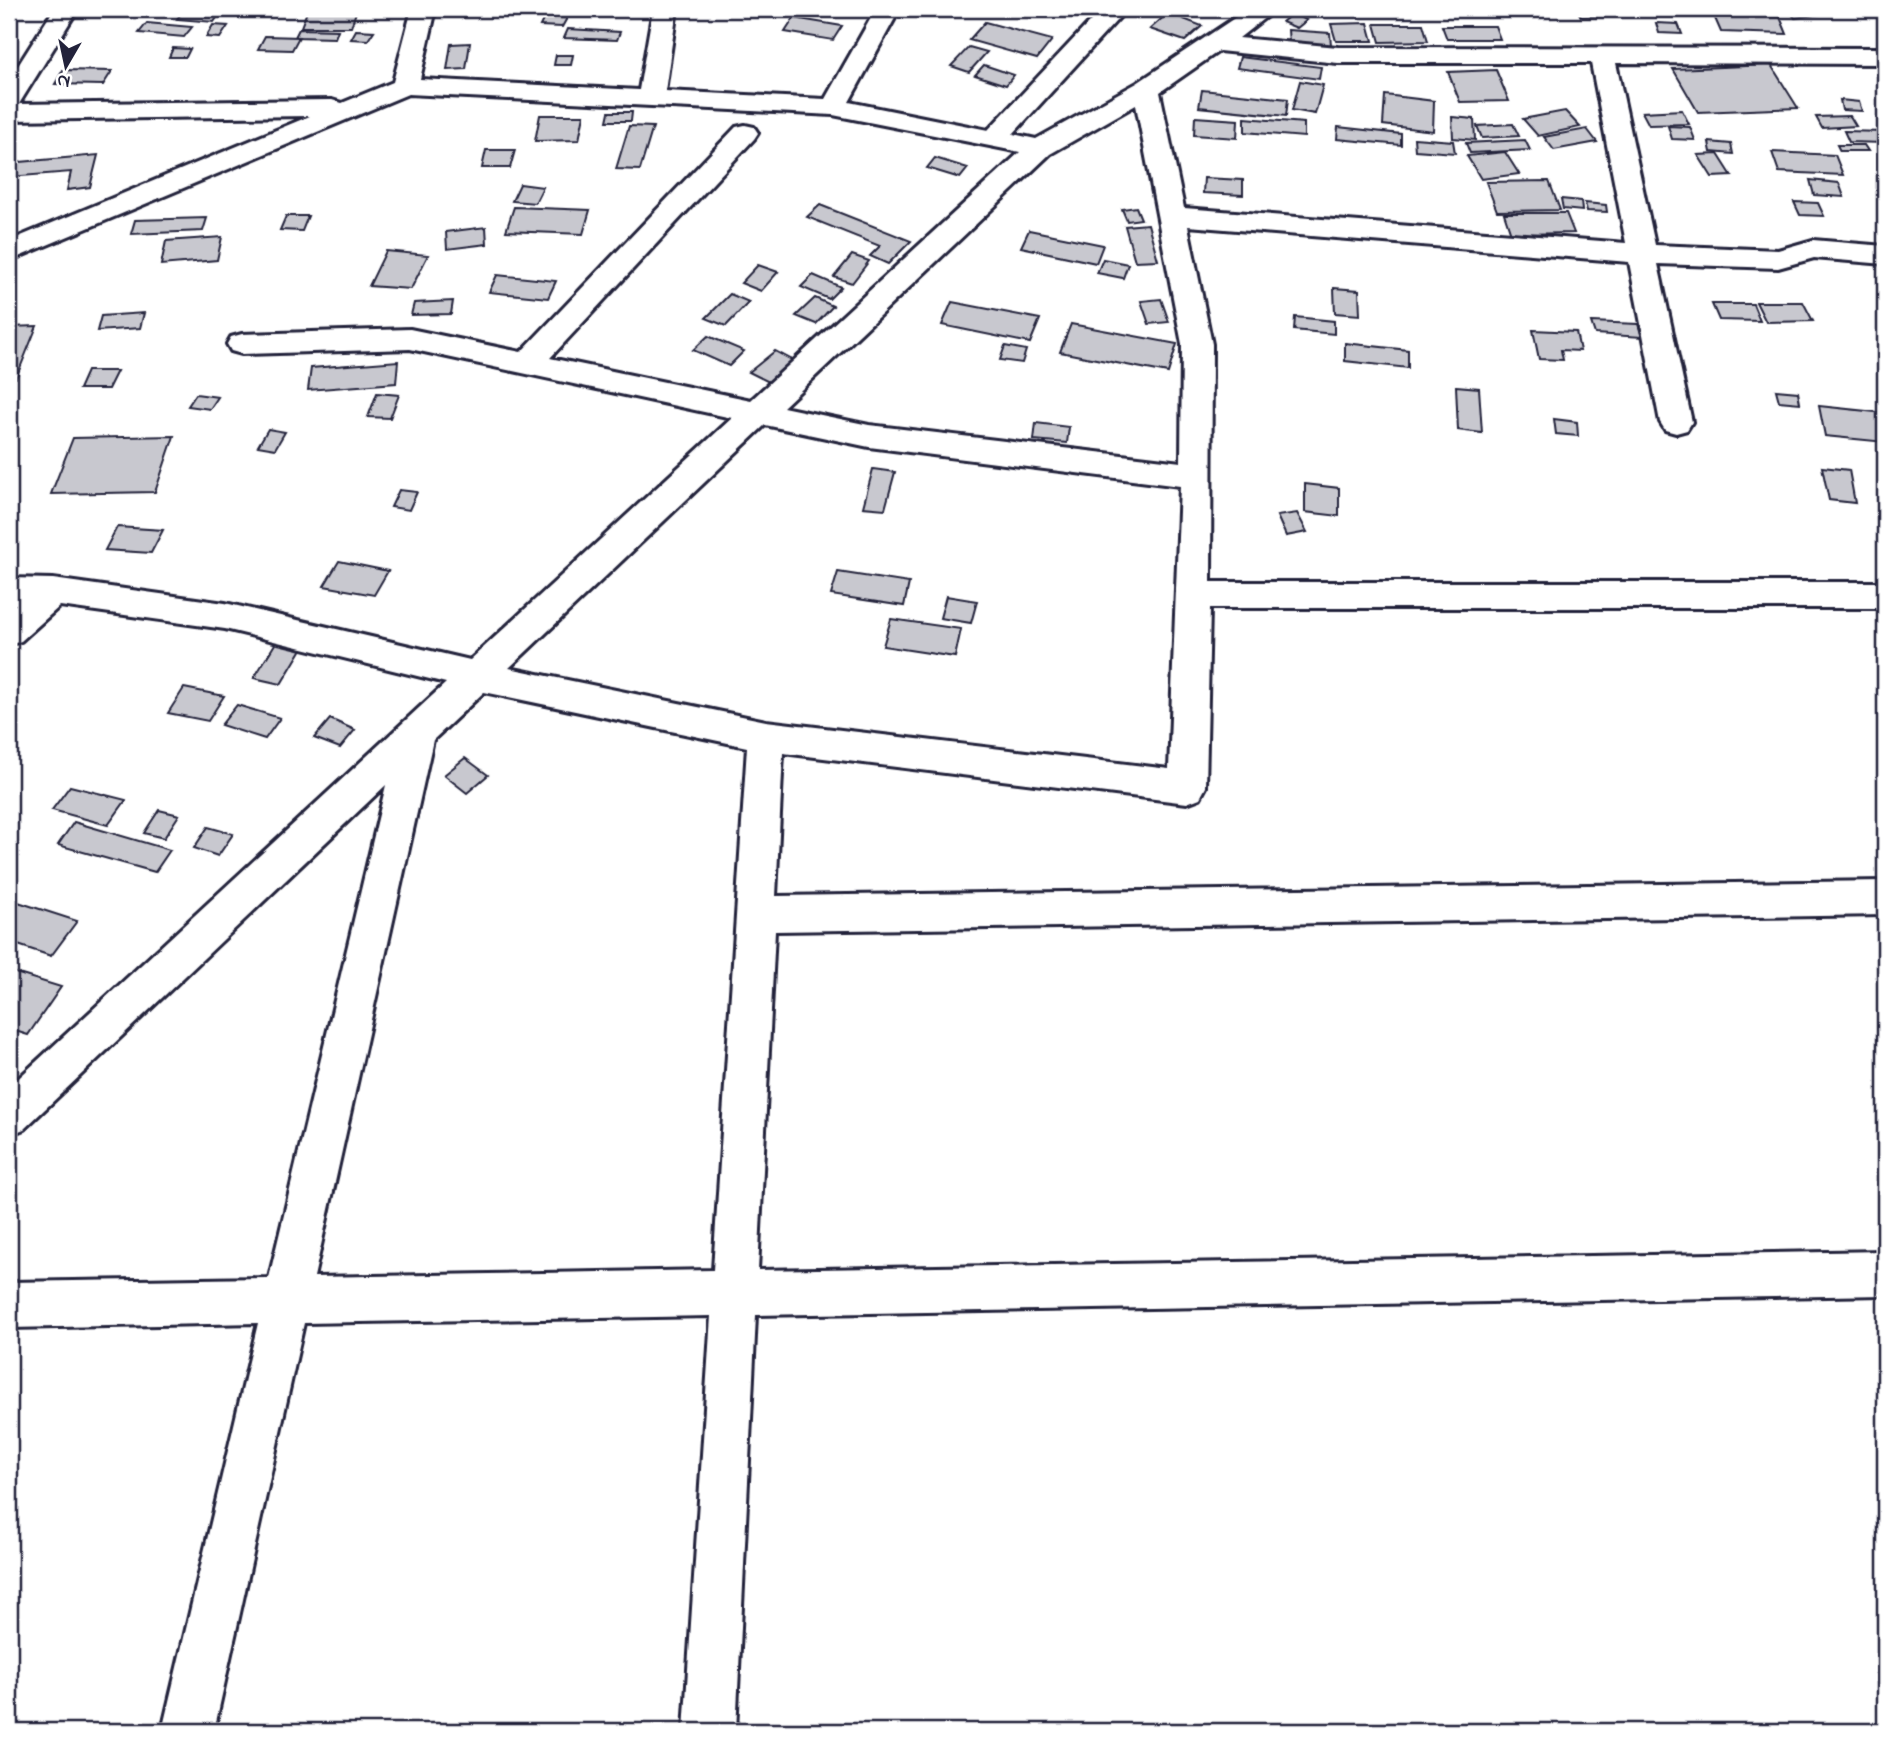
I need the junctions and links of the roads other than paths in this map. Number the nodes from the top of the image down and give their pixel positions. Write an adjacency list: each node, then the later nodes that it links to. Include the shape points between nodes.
1 (66, 9): 13 (street)
2 (424, 9): 10 (street)
3 (665, 9): 12 (street)
4 (888, 9): 14 (street)
5 (1115, 9): 18 (street)
6 (1264, 9): 7 (street)
7 (1216, 43): 8 (street, via 1338,55); 11 (street)
8 (1602, 56): 9 (street); 22 (street)
9 (1885, 56)
10 (405, 86): 12 (street); 15 (street)
11 (1146, 89): 19 (street); 20 (street)
12 (651, 98): 14 (street)
13 (9, 100)
14 (833, 107): 18 (street)
15 (353, 108): 16 (street); 21 (street)
16 (9, 112)
17 (745, 133): 25 (street)
18 (995, 138): 19 (street)
19 (1040, 148): 26 (street)
20 (1171, 216): 22 (street); 28 (street, via 1197,344)
21 (9, 252)
22 (1642, 254): 23 (street, via 1778,259 1813,249); 27 (street)
23 (1885, 256)
24 (242, 344): 25 (street, via 410,339)
25 (528, 363): 26 (street)
26 (757, 414): 28 (street, via 869,436); 34 (street)
27 (1676, 422)
28 (1197, 476): 31 (street)
29 (9, 591): 30 (street)
30 (53, 592): 33 (street); 34 (street, via 225,616)
31 (1194, 595): 32 (street); 36 (street, via 1187,788)
32 (1885, 595)
33 (9, 631)
34 (477, 676): 35 (street); 36 (street)
35 (417, 732): 39 (street); 42 (street)
36 (766, 736): 38 (street)
37 (1885, 898): 38 (street)
38 (756, 914): 41 (street)
39 (9, 1115)
40 (1885, 1273): 41 (street)
41 (735, 1293): 42 (street); 45 (street)
42 (287, 1300): 43 (street); 44 (street)
43 (9, 1305)
44 (188, 1731)
45 (710, 1731)

